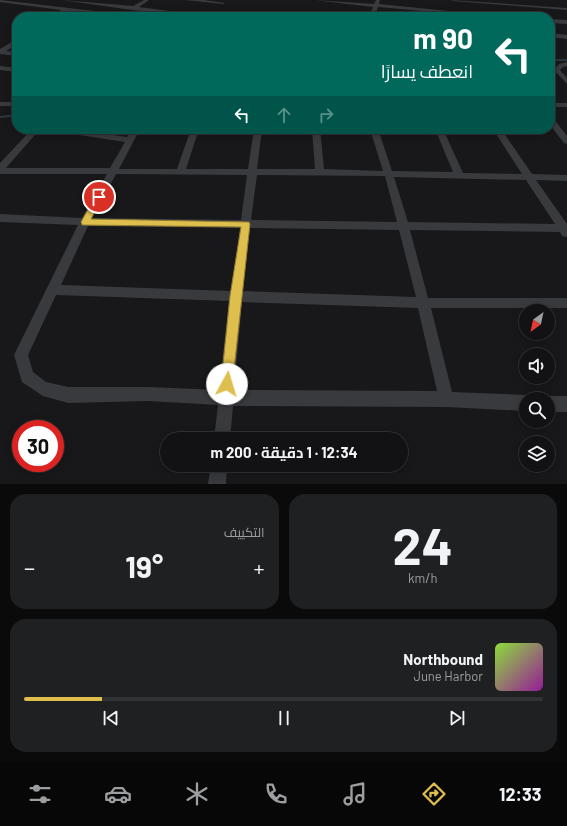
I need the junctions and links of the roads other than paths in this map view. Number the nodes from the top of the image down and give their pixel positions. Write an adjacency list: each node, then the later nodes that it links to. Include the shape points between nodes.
1 (68, 0): 12 (street); 13 (street)
2 (147, 0): 13 (street)
3 (187, 0): 9 (street)
4 (316, 0): 8 (street)
5 (451, 0): 11 (street); 24 (street)
6 (523, 0): 11 (street)
7 (0, 1): 12 (street)
8 (331, 1): 10 (street); 22 (street)
9 (225, 2): 14 (street)
10 (377, 3): 23 (street)
11 (526, 6): 16 (street); 17 (street)
12 (54, 8): 15 (street)
13 (134, 8): 20 (street); 21 (street)
14 (217, 8)
15 (66, 9): 18 (street); 19 (street)
16 (567, 9)
17 (529, 11)
18 (62, 12)
19 (89, 12)
20 (126, 12)
21 (170, 12)
22 (329, 12)
23 (432, 12)
24 (451, 12)
25 (555, 21): 26 (street)
26 (567, 22)
27 (555, 36): 28 (street)
28 (567, 37)
29 (12, 44): 30 (street)
30 (0, 52): 31 (street)
31 (12, 53)
32 (567, 64): 35 (street, via 561,65 557,70)
33 (0, 68): 34 (street)
34 (12, 69)
35 (567, 82)
36 (0, 104): 37 (street)
37 (12, 104)
38 (555, 105): 39 (street)
39 (567, 105)
40 (555, 126): 51 (street)
41 (32, 134): 52 (street)
42 (89, 134): 50 (street)
43 (134, 134): 50 (street)
44 (193, 134): 54 (street)
45 (257, 134): 55 (street)
46 (316, 134): 56 (street)
47 (376, 134): 57 (street)
48 (441, 134): 58 (street)
49 (500, 134): 59 (street)
50 (131, 140): 53 (street)
51 (567, 141)
52 (0, 170): 53 (street)
53 (113, 171): 54 (street); 62 (street)
54 (181, 171): 55 (street)
55 (252, 172): 56 (street); 63 (street)
56 (320, 172): 57 (street)
57 (390, 174): 58 (street); 64 (street)
58 (459, 175): 59 (street)
59 (530, 177): 60 (street); 65 (street)
60 (567, 178)
61 (0, 218): 62 (street)
62 (85, 222): 63 (street); 66 (street)
63 (246, 224): 64 (street); 67 (street)
64 (403, 228): 65 (street); 68 (street)
65 (565, 231)
66 (54, 290): 67 (street); 70 (street, via 21,355 27,377 43,389 68,395 148,394)
67 (236, 296): 68 (street); 70 (street)
68 (424, 303): 69 (street); 71 (street)
69 (567, 303)
70 (226, 398): 71 (street); 75 (street)
71 (446, 399): 72 (street)
72 (519, 402)
73 (555, 404): 74 (street)
74 (567, 404)
75 (223, 432)
76 (218, 472): 77 (street)
77 (217, 484)

